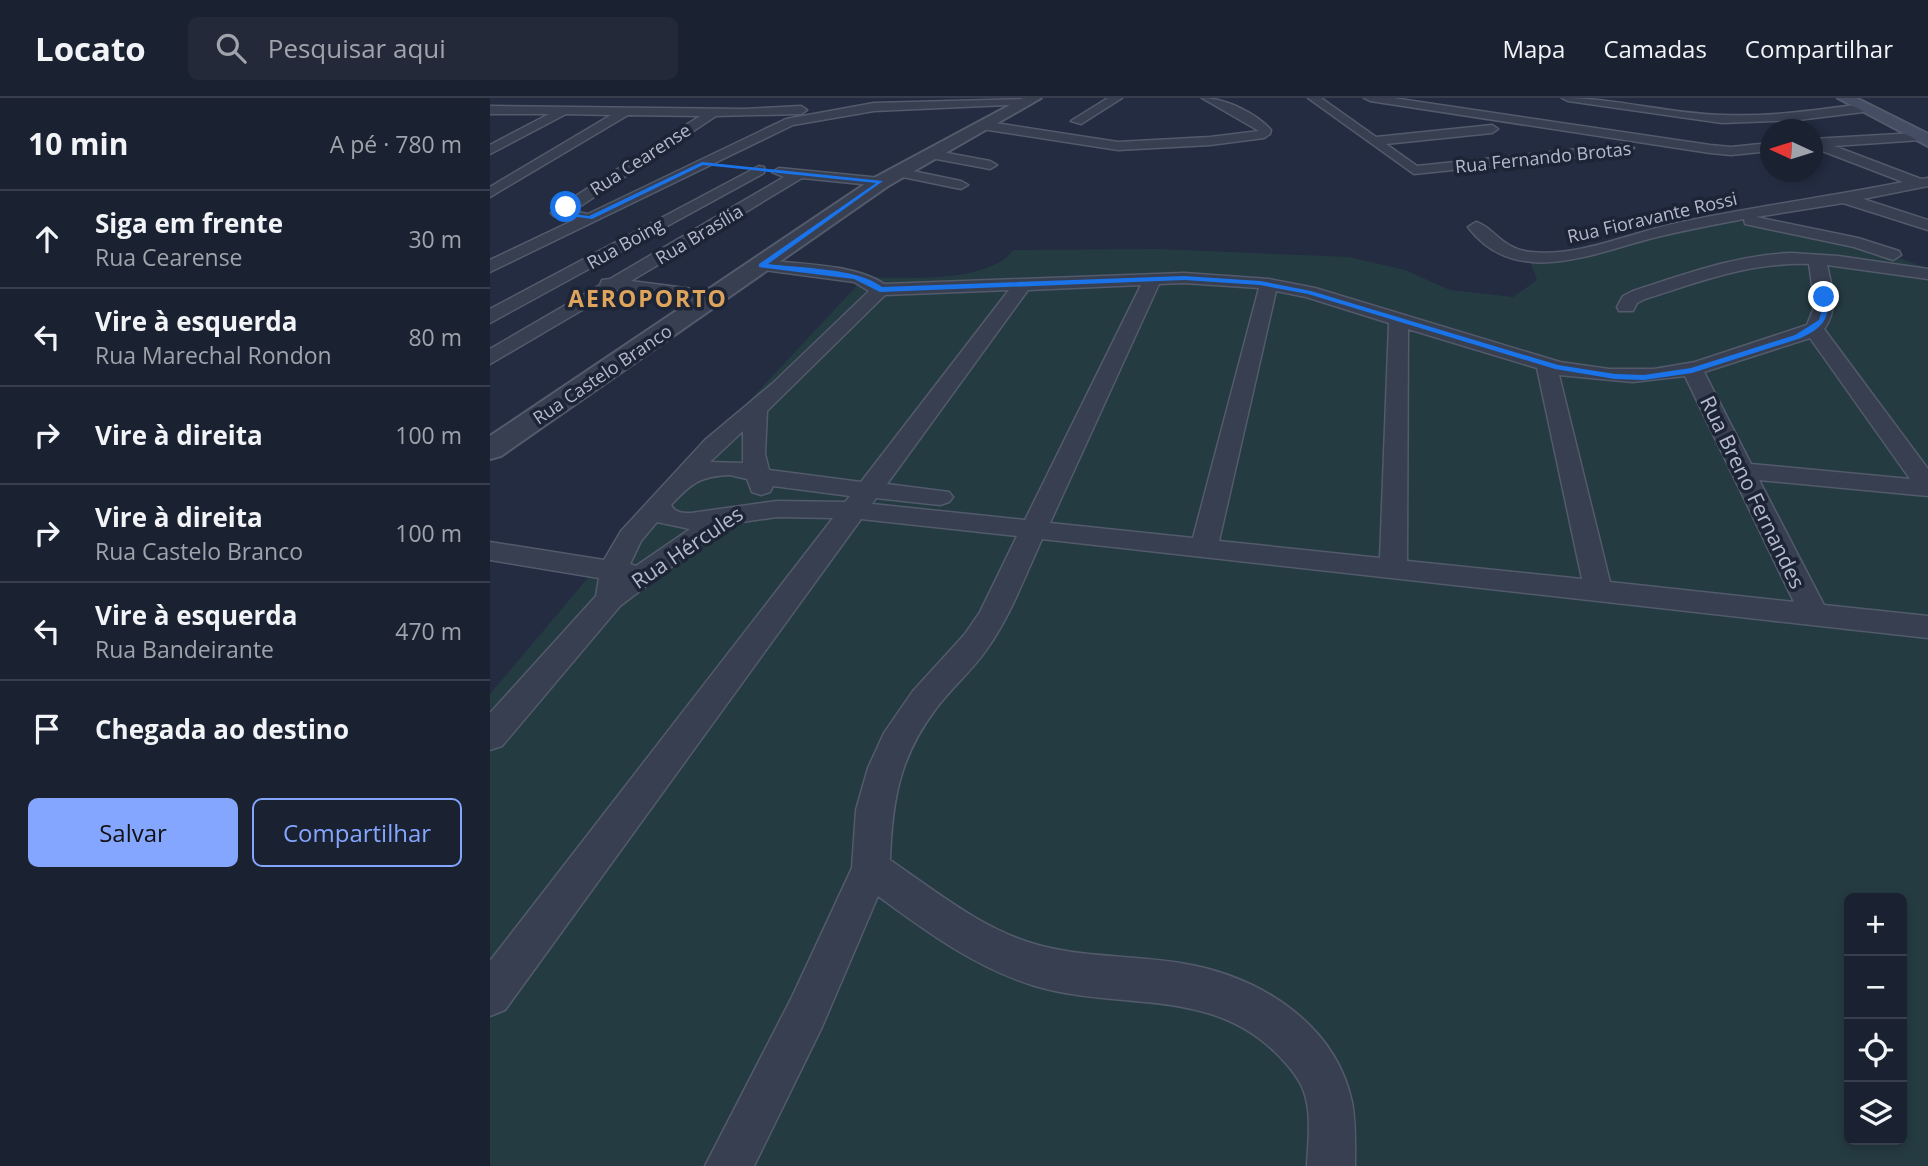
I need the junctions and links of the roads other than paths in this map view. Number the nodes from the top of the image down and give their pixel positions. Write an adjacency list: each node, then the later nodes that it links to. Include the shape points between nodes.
1 (499, 98): 11 (street)
2 (576, 98): 19 (street)
3 (1116, 98): 27 (street)
4 (1208, 98): 30 (street, via 1256,122 1264,134 1118,146)
5 (1314, 98): 32 (street)
6 (1370, 98): 23 (street, Rua Fernando Brotas)
7 (1568, 98): 24 (street)
8 (1845, 98): 17 (main road)
9 (1477, 99): 23 (street)
10 (924, 101): 12 (street); 16 (street)
11 (490, 102)
12 (962, 102): 14 (street); 14 (street)
13 (1786, 102): 25 (street, via 1795,106)
14 (1027, 106): 30 (street, Rua Castelo Branco)
15 (1707, 106): 24 (street)
16 (859, 108): 22 (street); 39 (street, via 790,122)
17 (1863, 108): 25 (street); 31 (main road)
18 (490, 110): 19 (street)
19 (550, 110): 20 (street)
20 (565, 111): 21 (street); 37 (street)
21 (625, 112): 22 (street); 46 (street)
22 (714, 112): 48 (street, Rua Cearense, via 559,213)
23 (1462, 113): 28 (street, Rua Fernando Brotas)
24 (1681, 114): 25 (street, via 1722,119)
25 (1798, 116)
26 (1064, 119): 27 (street)
27 (1077, 121): 29 (street)
28 (1536, 124): 32 (street); 33 (street, Rua Fernando Brotas)
29 (1101, 125)
30 (981, 134): 38 (street, Rua Castelo Branco, via 956,140)
31 (1922, 139): 34 (street)
32 (1374, 141): 33 (street, Rua Fernando Brotas, via 1413,170)
33 (1672, 143): 36 (street, Rua Fernando Brotas, via 1731,151)
34 (1823, 143)
35 (1823, 147): 44 (street)
36 (1760, 148)
37 (490, 150)
38 (931, 154): 40 (street); 43 (street, Rua Castelo Branco)
39 (702, 163): 41 (street); 48 (street)
40 (990, 165)
41 (759, 170): 42 (street); 57 (street, Rua Boing)
42 (799, 174): 43 (street); 60 (street, Rua Brasília)
43 (889, 177): 45 (street); 53 (street, Rua Castelo Branco)
44 (1923, 182): 47 (street, Rua Fioravante Rossi)
45 (961, 185)
46 (490, 193)
47 (1843, 198): 49 (street, Rua Fioravante Rossi); 50 (street)
48 (590, 218): 54 (street)
49 (1723, 218): 51 (street, Rua Fioravante Rossi, via 1641,236 1592,253 1548,258 1502,250); 55 (street, via 1803,230)
50 (1928, 225)
51 (1476, 227)
52 (1817, 260): 56 (street); 64 (street, via 1746,262 1639,295); 67 (street, via 1826,309)
53 (762, 265): 62 (street, via 855,277); 63 (street, Rua Castelo Branco)
54 (490, 267)
55 (1928, 267)
56 (1928, 274)
57 (560, 278): 60 (street); 65 (street, Rua Boing)
58 (1152, 279): 59 (street); 61 (street); 80 (street)
59 (1269, 284): 66 (street); 81 (street)
60 (613, 285): 63 (street); 68 (street, Rua Brasília)
61 (1022, 285): 62 (street); 77 (street)
62 (880, 289): 71 (street, Rua Hércules)
63 (716, 297): 72 (street, Rua Castelo Branco)
64 (1626, 307)
65 (490, 317)
66 (1399, 320): 69 (street); 83 (street)
67 (1814, 329): 70 (street); 76 (street)
68 (490, 358)
69 (1546, 364): 70 (street, via 1615,377); 84 (street)
70 (1692, 370): 73 (street, Rua Breno Fernandes)
71 (756, 409): 74 (street, via 753,454); 75 (street, Rua Hércules, via 713,445)
72 (490, 450)
73 (1744, 471): 76 (street); 86 (street, Rua Breno Fernandes)
74 (760, 475): 75 (street, via 739,467 722,467); 77 (street); 79 (street, Rua Hércules, via 758,496)
75 (685, 477): 78 (street, Rua Hércules)
76 (1928, 487)
77 (862, 500): 79 (street); 80 (street); 91 (street)
78 (658, 504): 79 (street, via 660,511 677,521); 85 (street, Rua Hércules, via 630,537)
79 (737, 513): 85 (street, Rua Hércules)
80 (1038, 518): 81 (street); 90 (street, via 976,642 901,733 885,768 874,810)
81 (1206, 537): 83 (street)
82 (490, 551): 85 (street)
83 (1393, 558): 84 (street)
84 (1595, 581): 86 (street)
85 (621, 582): 89 (street, Rua Hércules)
86 (1809, 605): 87 (street); 88 (street)
87 (1928, 609)
88 (1928, 627)
89 (497, 719)
90 (871, 869): 92 (street, via 807,1012); 93 (street, via 1009,956 1061,972 1219,992 1250,1007 1305,1051 1324,1083 1332,1130)
91 (490, 995)
92 (729, 1166)
93 (1331, 1166)

